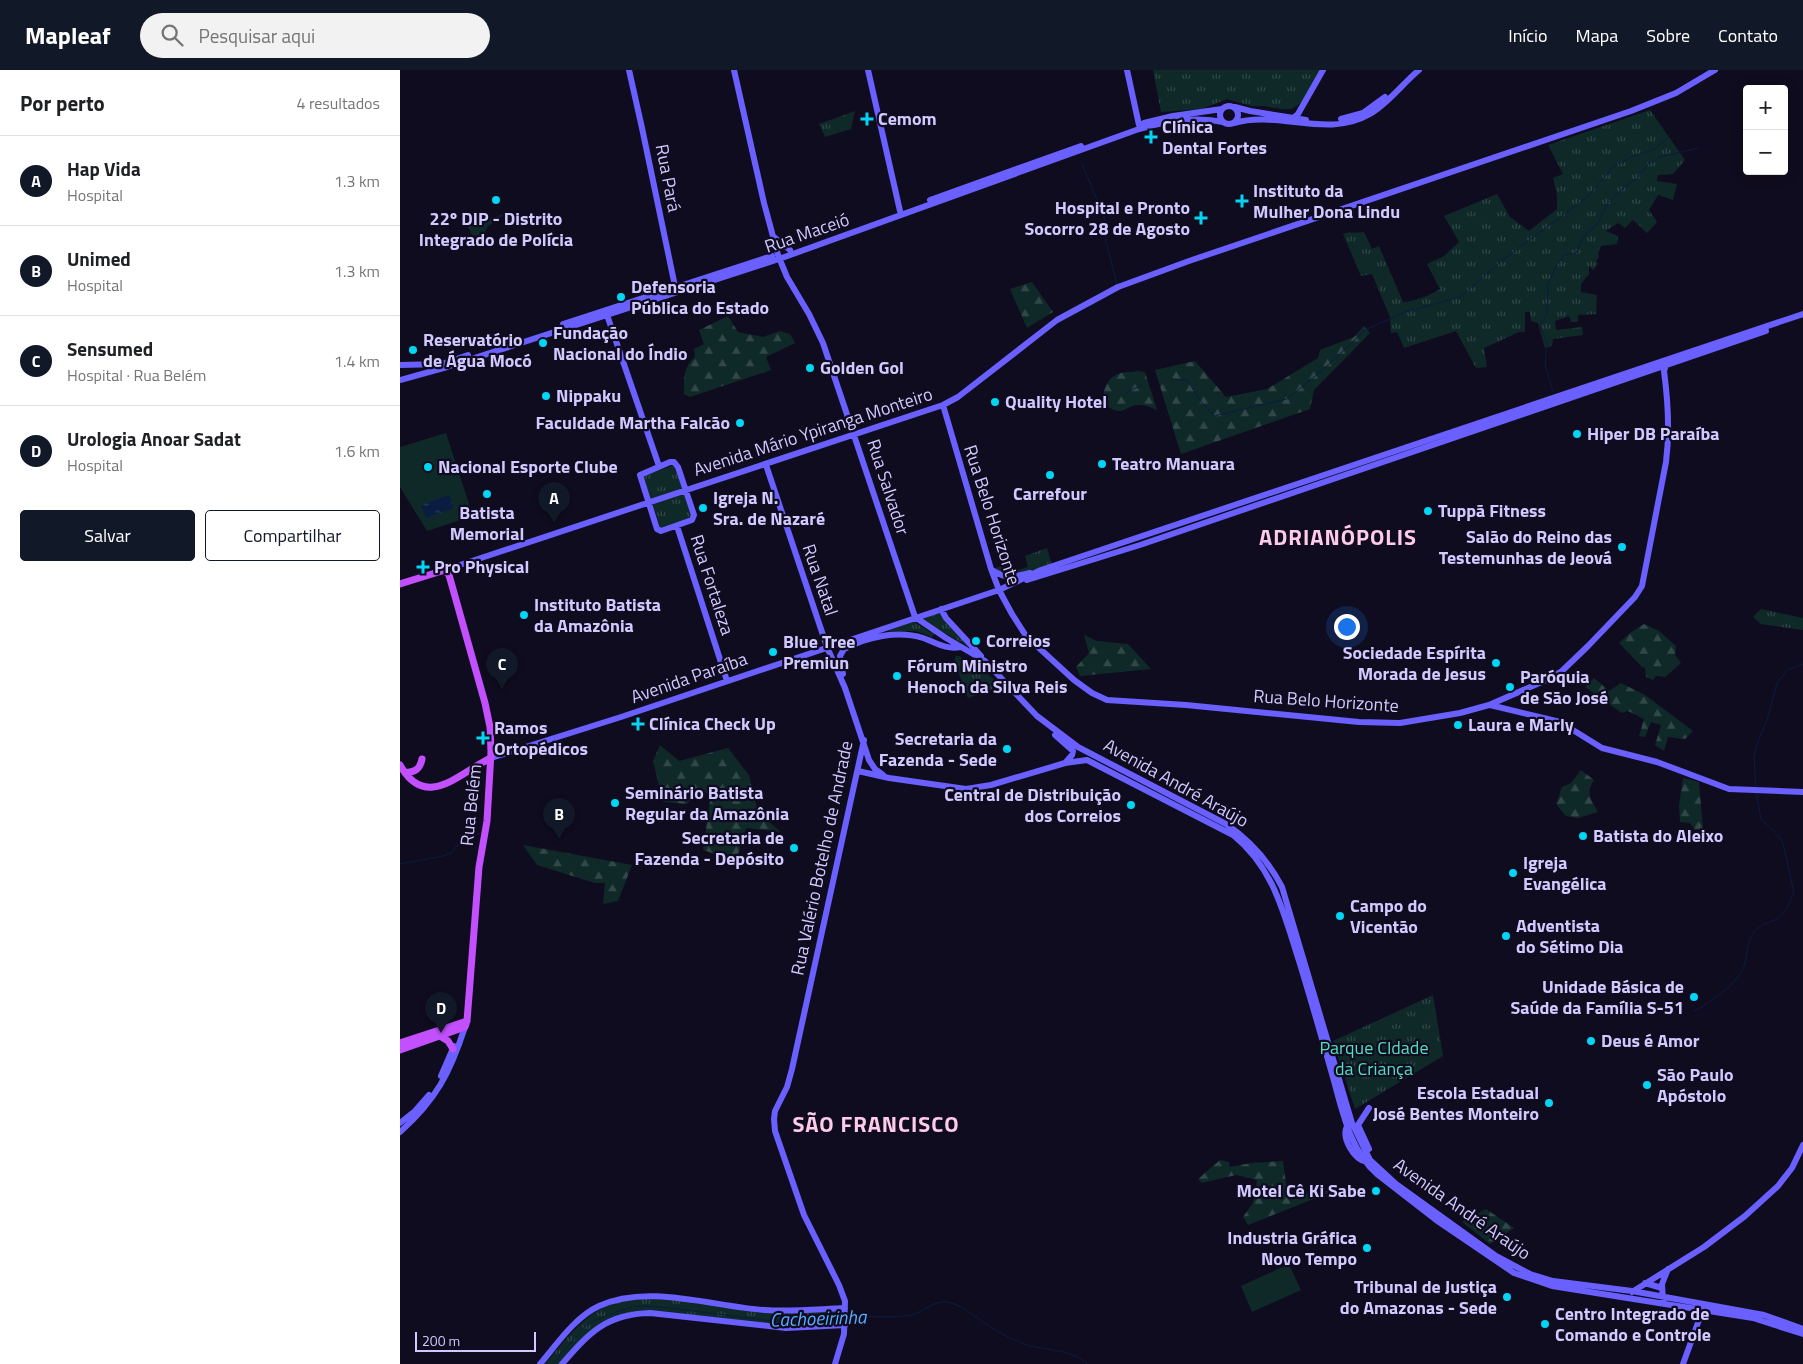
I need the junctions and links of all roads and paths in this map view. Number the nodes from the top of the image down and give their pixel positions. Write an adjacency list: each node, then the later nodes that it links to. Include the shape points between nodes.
1 (629, 70): 24 (main road, Rua Pará)
2 (734, 70): 21 (main road, Rua Salvador)
3 (868, 70): 20 (main road)
4 (1127, 70): 19 (main road)
5 (1323, 70): 9 (main road)
6 (1413, 70): 16 (main road, via 1381,101 1363,113 1328,121)
7 (1419, 70): 14 (main road, via 1380,108 1364,117 1328,125)
8 (1715, 70): 34 (main road, Avenida Mário Ypiranga Monteiro, via 1676,93 1631,111 1118,287 1057,320)
9 (1303, 106): 12 (main road); 14 (main road); 16 (main road)
10 (1235, 107): 11 (main road, via 1229,105); 14 (main road); 18 (main road, via 1238,115)
11 (1222, 109): 13 (main road, Rua Maceió); 17 (main road, via 1220,116)
12 (1294, 118): 14 (main road); 16 (main road)
13 (1174, 119): 15 (main road, Rua Maceió); 17 (main road, Rua Maceió)
14 (1287, 119): 18 (main road, via 1253,118)
15 (1165, 120): 19 (main road, Rua Maceió); 23 (main road, Rua Maceió)
16 (1304, 120)
17 (1223, 122): 18 (main road)
18 (1234, 123)
19 (1139, 125): 20 (main road, Rua Maceió)
20 (900, 211): 22 (main road, Rua Maceió)
21 (771, 233): 22 (main road); 23 (main road, Rua Salvador)
22 (790, 250): 23 (main road, Rua Maceió)
23 (779, 257): 24 (main road, Rua Maceió); 35 (main road, Rua Salvador, via 823,343)
24 (675, 290): 26 (main road, Rua Maceió); 29 (main road, Rua Maceió, via 442,364)
25 (1803, 314): 28 (main road)
26 (607, 315): 32 (main road, Rua Maceió); 37 (main road)
27 (1803, 319): 28 (main road)
28 (1758, 332): 30 (main road); 43 (main road)
29 (400, 365)
30 (1666, 365): 31 (main road); 33 (main road, Rua Belo Horizonte)
31 (1657, 368): 33 (main road, Rua Belo Horizonte); 44 (main road, via 1140,545)
32 (400, 380)
33 (1665, 384): 54 (main road, Rua Belo Horizonte, via 1669,443 1644,579 1635,598 1562,671)
34 (943, 406): 35 (main road, Avenida Mário Ypiranga Monteiro); 41 (main road, Rua Belo Horizonte)
35 (855, 435): 36 (main road, Avenida Mário Ypiranga Monteiro); 48 (main road, Rua Salvador)
36 (766, 465): 38 (main road, Avenida Mário Ypiranga Monteiro); 49 (main road, Rua Natal)
37 (659, 466): 38 (main road, Rua Fortaleza, via 672,462 677,464); 39 (main road, Rua Fortaleza, via 640,474)
38 (686, 491): 39 (main road, Avenida Mário Ypiranga Monteiro); 40 (main road, Rua Fortaleza, via 693,518)
39 (648, 502): 40 (main road, Rua Fortaleza, via 658,530); 42 (main road, Avenida Mário Ypiranga Monteiro)
40 (676, 526): 52 (main road, Rua Fortaleza)
41 (991, 569): 43 (main road, via 1008,578); 46 (main road, Rua Belo Horizonte)
42 (445, 570): 45 (main road, Avenida Mário Ypiranga Monteiro); 57 (main road, Rua Belém, via 485,704)
43 (1041, 570): 44 (main road)
44 (1018, 582): 46 (main road, Avenida Paraíba)
45 (400, 584)
46 (999, 590): 47 (main road, Avenida Paraíba); 54 (main road, Rua Belo Horizonte, via 1026,636 1074,680 1107,700 1380,723 1400,723)
47 (941, 609): 48 (main road, Avenida Paraíba); 51 (main road)
48 (915, 617): 49 (main road, Avenida Paraíba); 50 (main road, Avenida André Araújo)
49 (827, 647): 52 (main road, Avenida Paraíba); 53 (main road, Rua Valério Botelho de Andrade)
50 (960, 647): 51 (main road, Avenida André Araújo); 53 (main road, via 949,648 921,637 899,634 853,645 844,649 840,656)
51 (985, 661): 55 (main road, Avenida André Araújo)
52 (727, 681): 57 (main road, Avenida Paraíba)
53 (846, 688): 56 (main road, Rua Valério Botelho de Andrade)
54 (1490, 705): 64 (main road, via 1560,722 1602,748 1665,765 1729,789)
55 (1042, 720): 59 (main road, via 1073,751); 71 (main road, Avenida André Araújo, via 1078,747 1226,824 1266,859 1282,886)
56 (864, 740): 61 (main road, Rua Valério Botelho de Andrade); 63 (main road, via 872,766)
57 (491, 758): 62 (main road, Avenida Paraíba, via 446,784 424,786); 65 (main road, Rua Belém, via 487,825 479,867)
58 (422, 759): 62 (main road, via 416,771)
59 (1066, 763): 63 (main road, via 973,789); 74 (main road, Avenida André Araújo, via 1092,761 1233,835 1261,864 1280,902)
60 (400, 765): 62 (main road)
61 (858, 771): 63 (main road); 84 (main road, Rua Valério Botelho de Andrade, via 789,1078 774,1115 776,1139 804,1215 839,1285)
62 (404, 772)
63 (889, 778)
64 (1803, 792)
65 (464, 1022): 66 (main road); 68 (main road); 75 (main road, via 452,1062 436,1094)
66 (440, 1034): 67 (main road); 68 (main road); 69 (main road)
67 (400, 1044)
68 (453, 1049): 73 (main road, via 433,1091)
69 (400, 1050)
70 (1369, 1108): 74 (main road)
71 (1349, 1114): 72 (main road); 74 (main road, Avenida André Araújo)
72 (1360, 1115)
73 (400, 1123)
74 (1352, 1125): 77 (main road, Avenida André Araújo); 77 (main road, via 1345,1133 1346,1137 1357,1158)
75 (400, 1132)
76 (1803, 1145): 78 (main road, via 1792,1168 1764,1200 1726,1231)
77 (1368, 1161): 81 (main road, Avenida André Araújo, via 1512,1266 1553,1281)
78 (1668, 1269): 79 (main road); 80 (main road)
79 (1645, 1283): 80 (main road); 81 (main road)
80 (1662, 1288): 82 (main road)
81 (1631, 1295): 82 (main road, Avenida André Araújo)
82 (1663, 1301): 83 (main road, Avenida André Araújo)
83 (1704, 1308): 86 (main road, Avenida André Araújo, via 1764,1315); 87 (main road, Avenida André Araújo, via 1753,1318); 91 (main road)
84 (845, 1309): 85 (main road, Rua Valério Botelho de Andrade); 88 (main road, via 764,1310 664,1297 621,1299 586,1314)
85 (845, 1323): 89 (main road, via 786,1328 635,1313 615,1318 595,1330); 90 (main road, Rua Valério Botelho de Andrade, via 843,1342)
86 (1803, 1329)
87 (1803, 1334)
88 (540, 1364)
89 (562, 1364)
90 (835, 1364)
91 (1683, 1364)

